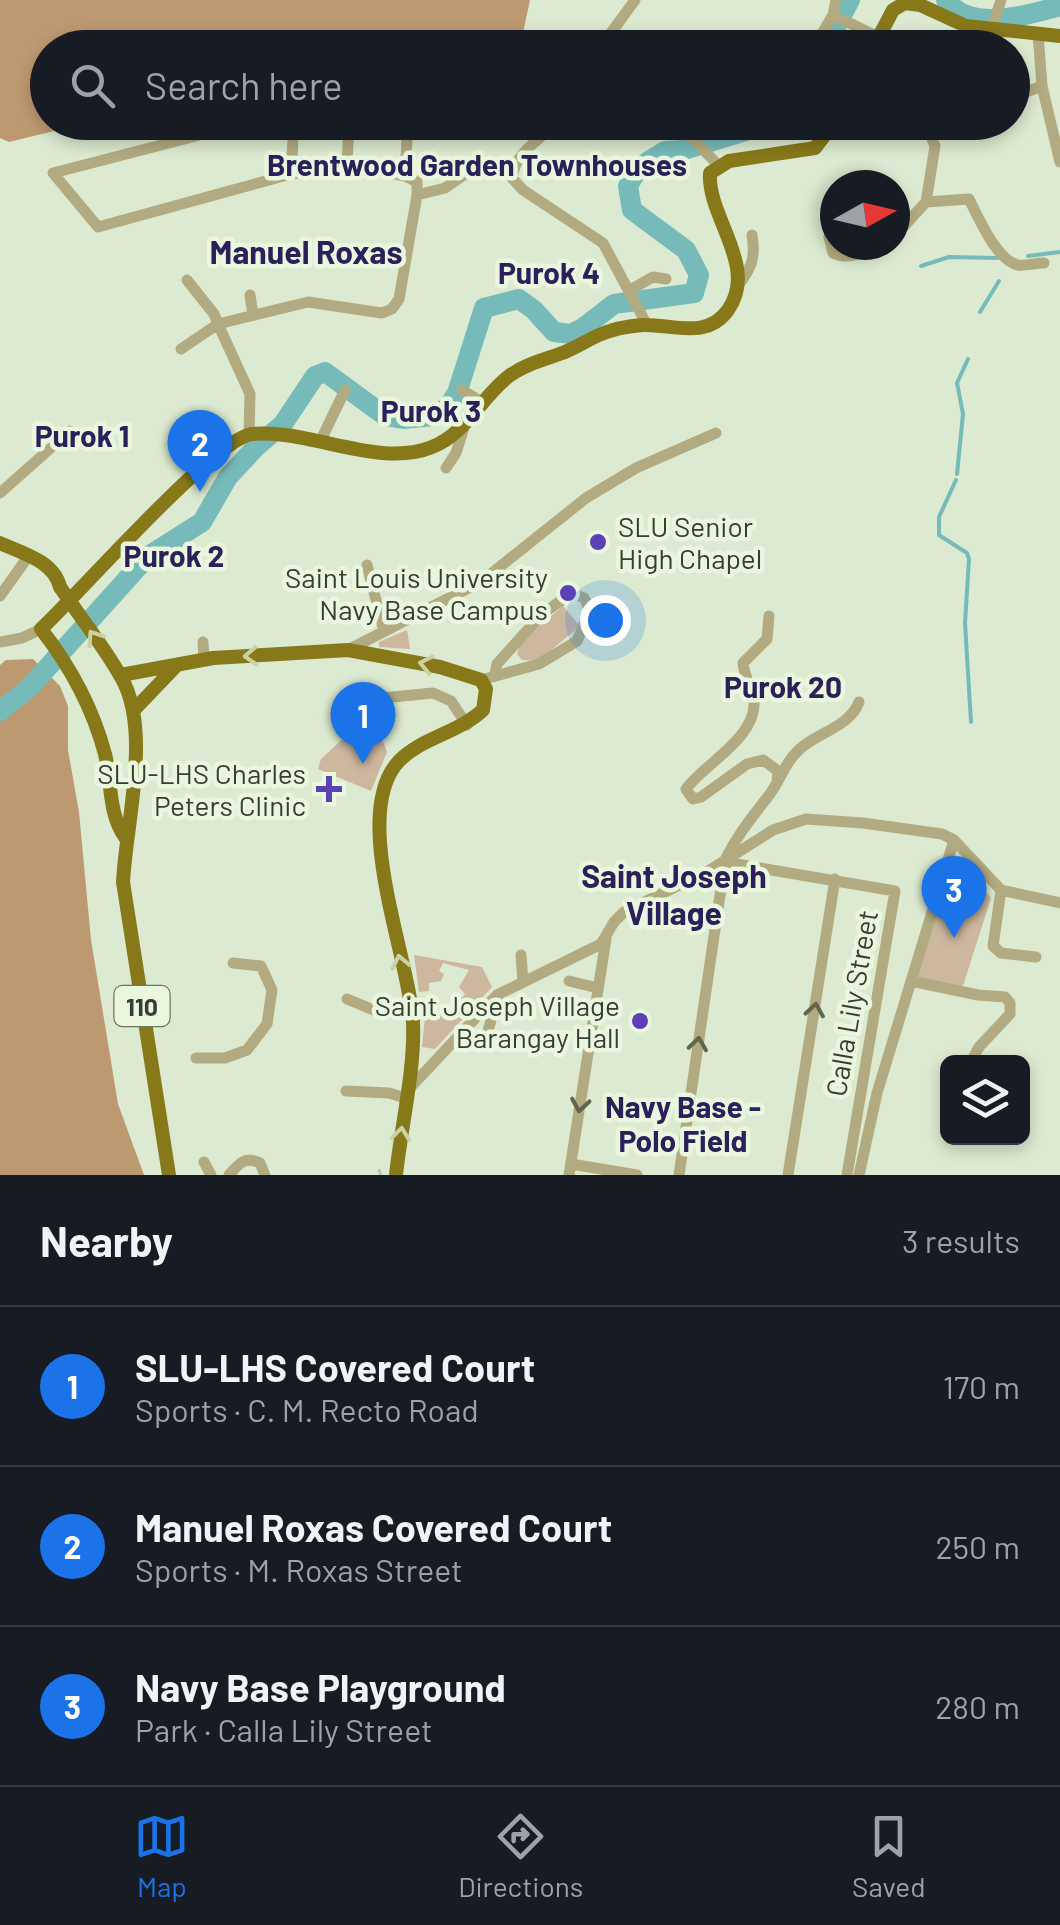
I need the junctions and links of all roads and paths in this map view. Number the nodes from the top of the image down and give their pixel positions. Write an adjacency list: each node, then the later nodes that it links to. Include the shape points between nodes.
1 (635, 0): 6 (street)
2 (836, 0): 4 (street)
3 (1000, 2): 5 (street)
4 (839, 18): 7 (street); 8 (street)
5 (992, 27): 9 (main road, via 962,25 906,3); 10 (main road)
6 (613, 30)
7 (829, 30)
8 (857, 30)
9 (882, 30)
10 (1012, 30)
11 (1030, 33): 12 (main road)
12 (1038, 34): 13 (main road); 14 (street)
13 (1060, 36)
14 (1042, 86): 15 (street); 26 (street)
15 (1030, 90)
16 (180, 140): 28 (street, via 53,173 98,227)
17 (293, 140): 28 (street)
18 (348, 140): 27 (street)
19 (407, 140): 29 (street)
20 (538, 140): 39 (street, via 516,162 512,178 603,243)
21 (696, 140): 25 (street)
22 (821, 140): 25 (main road, via 815,148)
23 (933, 140): 31 (street)
24 (484, 161): 30 (street, via 445,188)
25 (715, 161): 37 (main road, via 709,184 731,244)
26 (1060, 162)
27 (347, 165): 28 (street); 29 (street)
28 (291, 174)
29 (405, 176): 30 (street, via 417,182)
30 (418, 195): 40 (street, via 392,309 308,302)
31 (926, 202): 32 (street); 34 (street, via 968,199 1009,261)
32 (910, 220)
33 (752, 236): 37 (street, via 751,270)
34 (1044, 263)
35 (666, 279): 39 (street, via 653,277)
36 (188, 280): 41 (street)
37 (736, 287): 42 (main road, via 729,310 707,326)
38 (250, 295): 40 (street)
39 (633, 296): 42 (street)
40 (254, 315): 41 (street)
41 (218, 324): 43 (street); 50 (street, via 250,394)
42 (647, 325): 46 (main road, via 601,334 519,369)
43 (181, 348)
44 (345, 390): 51 (street)
45 (462, 390): 46 (street)
46 (483, 404): 47 (main road)
47 (465, 424): 51 (main road, via 417,451); 52 (street)
48 (70, 432): 53 (street)
49 (716, 433): 60 (street, via 636,468 586,498 482,581)
50 (249, 434): 51 (main road); 59 (main road, via 176,493)
51 (320, 442)
52 (446, 468)
53 (0, 493)
54 (0, 543): 55 (main road, 110)
55 (24, 558): 57 (street); 66 (main road, 110, one-way to 55, via 60,580 35,556)
56 (367, 564): 60 (street)
57 (0, 596)
58 (769, 616): 72 (street, via 767,639 743,663 752,713 732,745 686,789 693,799 702,797 747,764 764,760 778,771)
59 (42, 628): 61 (street); 73 (main road, via 98,732 116,824)
60 (384, 631): 63 (street)
61 (0, 642)
62 (202, 642): 64 (street)
63 (348, 650): 64 (main road, one-way to 64); 67 (main road, one-way to 63)
64 (204, 659): 65 (main road)
65 (177, 664): 66 (main road); 70 (main road)
66 (120, 674): 70 (main road, 110)
67 (488, 677): 67 (street, via 539,664 576,641 590,610 584,598 572,593 548,609); 71 (main road, via 483,710)
68 (342, 702): 71 (street, via 433,692 451,701)
69 (859, 702): 72 (street, via 850,717 808,740)
70 (133, 711): 73 (main road, 110, via 136,758)
71 (467, 725): 89 (main road, one-way to 71, via 385,894 381,802 399,761)
72 (777, 782): 75 (street)
73 (125, 837): 98 (main road, 110, via 122,882)
74 (954, 840): 75 (street, via 930,831 806,819 773,830); 77 (street); 83 (street)
75 (724, 861): 76 (street, Calla Lily Street); 79 (street, via 624,912); 103 (street, one-way to 75)
76 (836, 880): 104 (street, one-way to 76); 105 (street, Calla Lily Street, via 895,890)
77 (1001, 890): 78 (street); 81 (street, via 993,946)
78 (1060, 903)
79 (606, 939): 85 (street); 86 (street)
80 (520, 955): 85 (street)
81 (1036, 958)
82 (233, 962): 92 (street, via 260,966 272,990 267,1024 247,1050)
83 (911, 980): 91 (street, via 1006,997 1010,1014); 106 (street)
84 (569, 981): 86 (street)
85 (523, 982): 87 (street)
86 (598, 988): 96 (street, one-way to 96)
87 (497, 996): 90 (street); 94 (street)
88 (347, 999): 89 (street, via 381,1013 400,1014)
89 (410, 1004): 94 (main road)
90 (485, 1042)
91 (975, 1055)
92 (196, 1058)
93 (346, 1090): 94 (street)
94 (405, 1095): 97 (main road, one-way to 94)
95 (204, 1162): 99 (street)
96 (570, 1169): 102 (street)
97 (391, 1173)
98 (169, 1175)
99 (211, 1175)
100 (229, 1175): 101 (street, via 250,1158)
101 (265, 1175)
102 (637, 1175)
103 (679, 1175)
104 (788, 1175)
105 (847, 1175)
106 (859, 1175)

